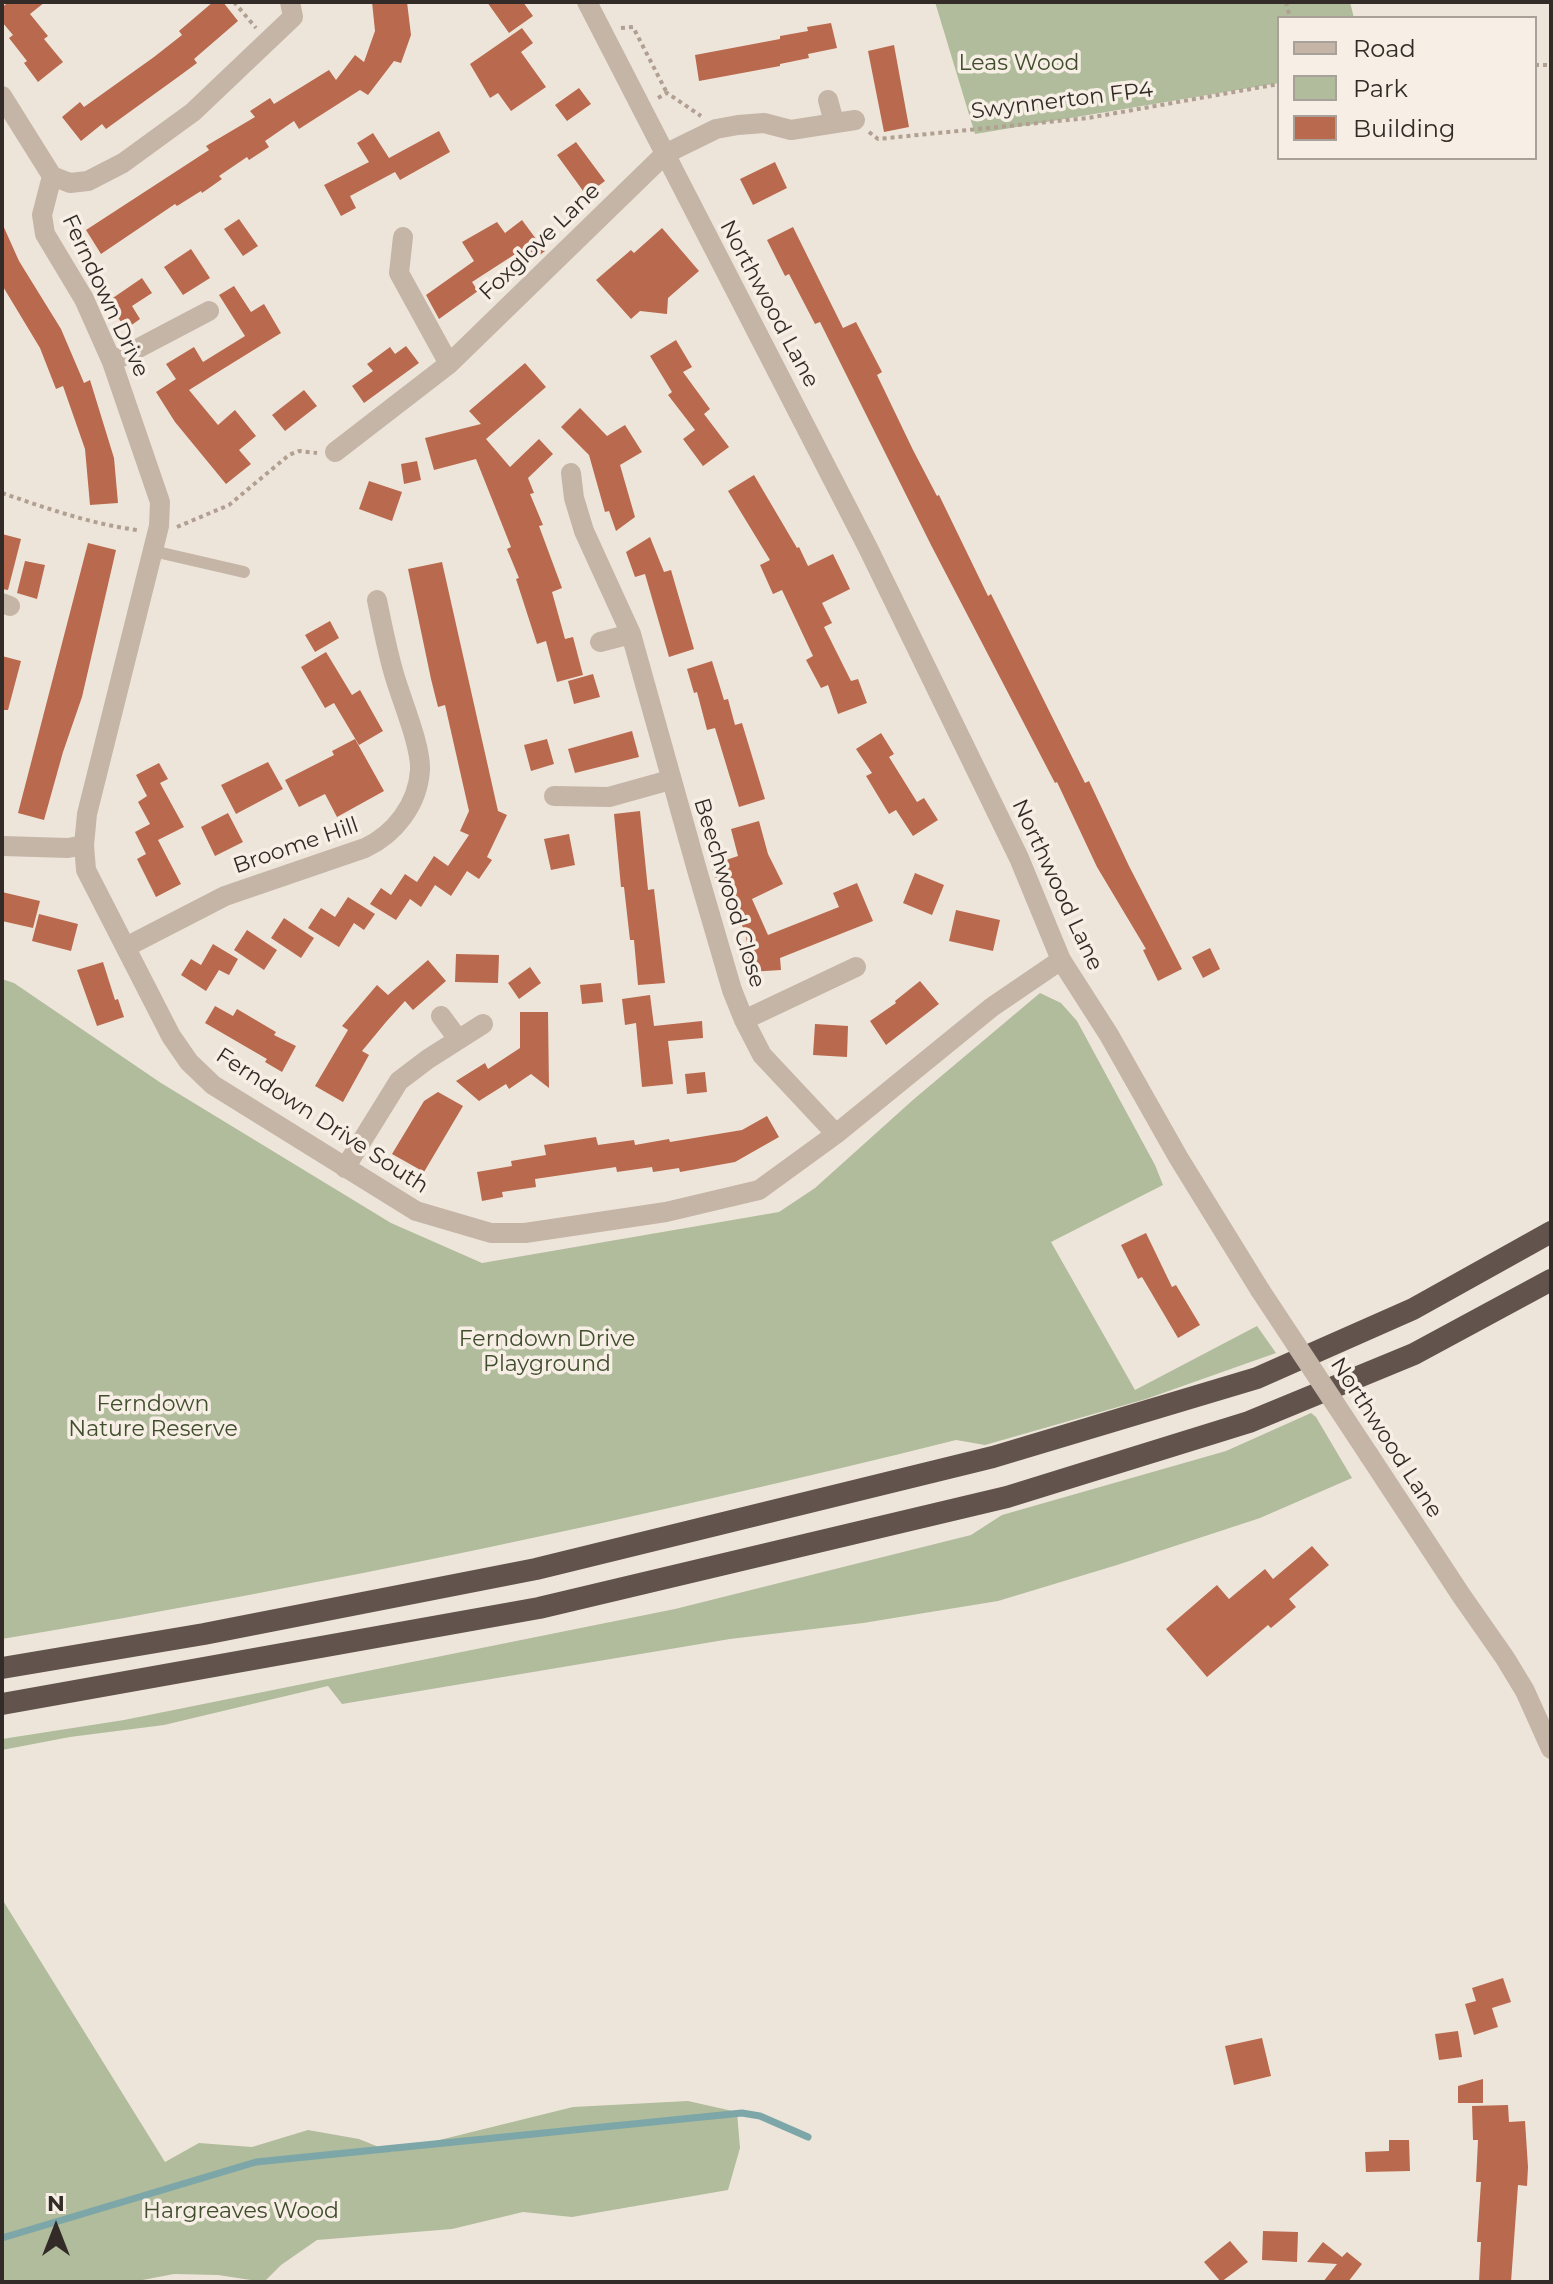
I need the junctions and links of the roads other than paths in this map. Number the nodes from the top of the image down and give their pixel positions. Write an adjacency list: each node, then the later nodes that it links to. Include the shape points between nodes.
1 (290, 2): 8 (street, via 293,17 193,112 123,163 88,181 70,183)
2 (587, 2): 7 (street, Northwood Lane)
3 (2, 96): 8 (street)
4 (828, 100): 6 (street)
5 (855, 120): 6 (street, Foxglove Lane)
6 (834, 122): 7 (street, Foxglove Lane, via 791,130 752,122 716,129)
7 (665, 154): 12 (street, Foxglove Lane); 26 (street, Northwood Lane, via 874,562 1019,858)
8 (52, 176): 11 (street, Ferndown Drive, via 42,215 45,234 84,299)
9 (403, 237): 12 (street, via 399,273)
10 (209, 311): 11 (street)
11 (112, 362): 15 (street, Ferndown Drive, via 155,481)
12 (449, 364): 13 (street, Foxglove Lane)
13 (335, 452)
14 (571, 473): 19 (street, Beechwood Close, via 584,531)
15 (159, 526): 16 (street, Ferndown Drive South)
16 (153, 551): 17 (lane); 23 (street, Ferndown Drive South, via 87,814)
17 (244, 572)
18 (377, 600): 25 (street, Broome Hill, via 420,768 413,799 401,820 365,848 225,896)
19 (631, 634): 20 (street); 21 (street, Beechwood Close)
20 (600, 642)
21 (670, 780): 22 (street, Beechwood Close, via 609,797); 29 (street, Beechwood Close)
22 (554, 796)
23 (84, 845): 24 (street); 25 (street, Ferndown Drive South, via 86,870)
24 (2, 846)
25 (126, 947): 33 (street, Ferndown Drive South, via 189,1062 213,1085)
26 (1061, 960): 32 (street, Ferndown Drive South, via 992,1007); 38 (street, Northwood Lane, bridge, via 1260,1290 1505,1658)
27 (856, 967): 29 (street, Beechwood Close)
28 (441, 1016): 31 (street)
29 (744, 1020): 32 (street, Beechwood Close, via 762,1055)
30 (483, 1024): 31 (street)
31 (458, 1039): 33 (street, via 399,1081)
32 (836, 1134): 33 (street, Ferndown Drive South, via 759,1190 666,1212 525,1233 491,1233 416,1211)
33 (345, 1168)
34 (1551, 1232): 36 (highway, via 1413,1309 1257,1378 993,1457 536,1569)
35 (1551, 1280): 37 (highway, via 1414,1354 1249,1422 1007,1497 539,1608)
36 (2, 1668)
37 (2, 1704)
38 (1551, 1749)

